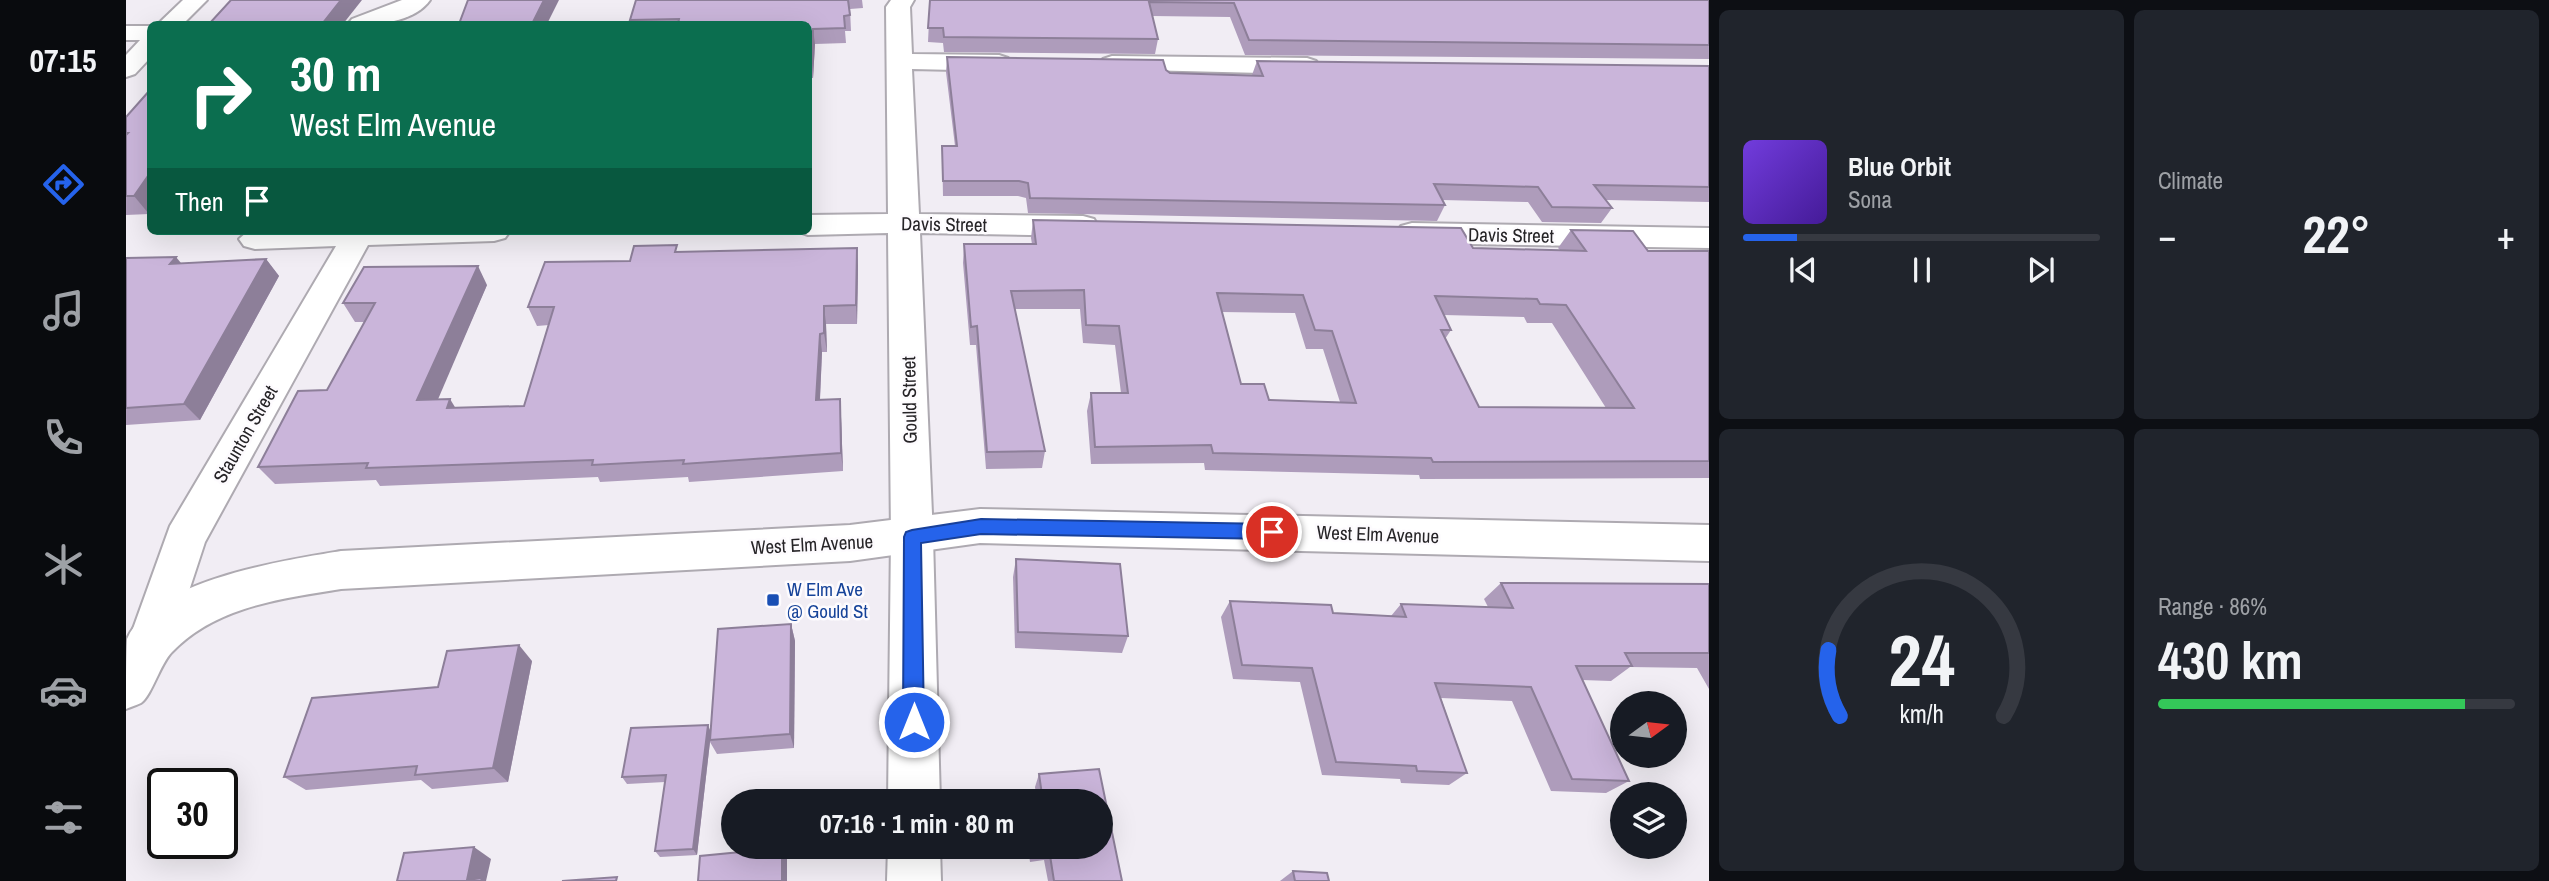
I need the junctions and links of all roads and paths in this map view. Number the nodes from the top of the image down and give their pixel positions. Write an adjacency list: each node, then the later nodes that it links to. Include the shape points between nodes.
1 (196, 0): 4 (street)
2 (419, 0): 5 (street)
3 (903, 0): 9 (street, Gould Street, via 898,7)
4 (173, 21)
5 (369, 21)
6 (126, 33): 7 (street)
7 (147, 33)
8 (147, 47): 13 (street)
9 (900, 61): 10 (street); 14 (street, Gould Street)
10 (1017, 63)
11 (1086, 64): 12 (street)
12 (1335, 66)
13 (126, 69)
14 (904, 223): 15 (street, Davis Street); 16 (street, Davis Street); 22 (street, Gould Street)
15 (812, 225)
16 (1115, 227)
17 (1377, 232): 20 (street, Davis Street)
18 (403, 235): 19 (street)
19 (357, 237): 21 (street); 24 (street, Staunton Street, via 185,539)
20 (1709, 238)
21 (255, 239)
22 (912, 537): 23 (street, West Elm Avenue, via 981,526); 24 (street, West Elm Avenue, via 341,570 214,600 179,614); 26 (street, Gould Street)
23 (1709, 543)
24 (152, 640): 25 (street, West Elm Avenue)
25 (126, 686)
26 (914, 789)
27 (914, 859): 28 (street)
28 (914, 881)

